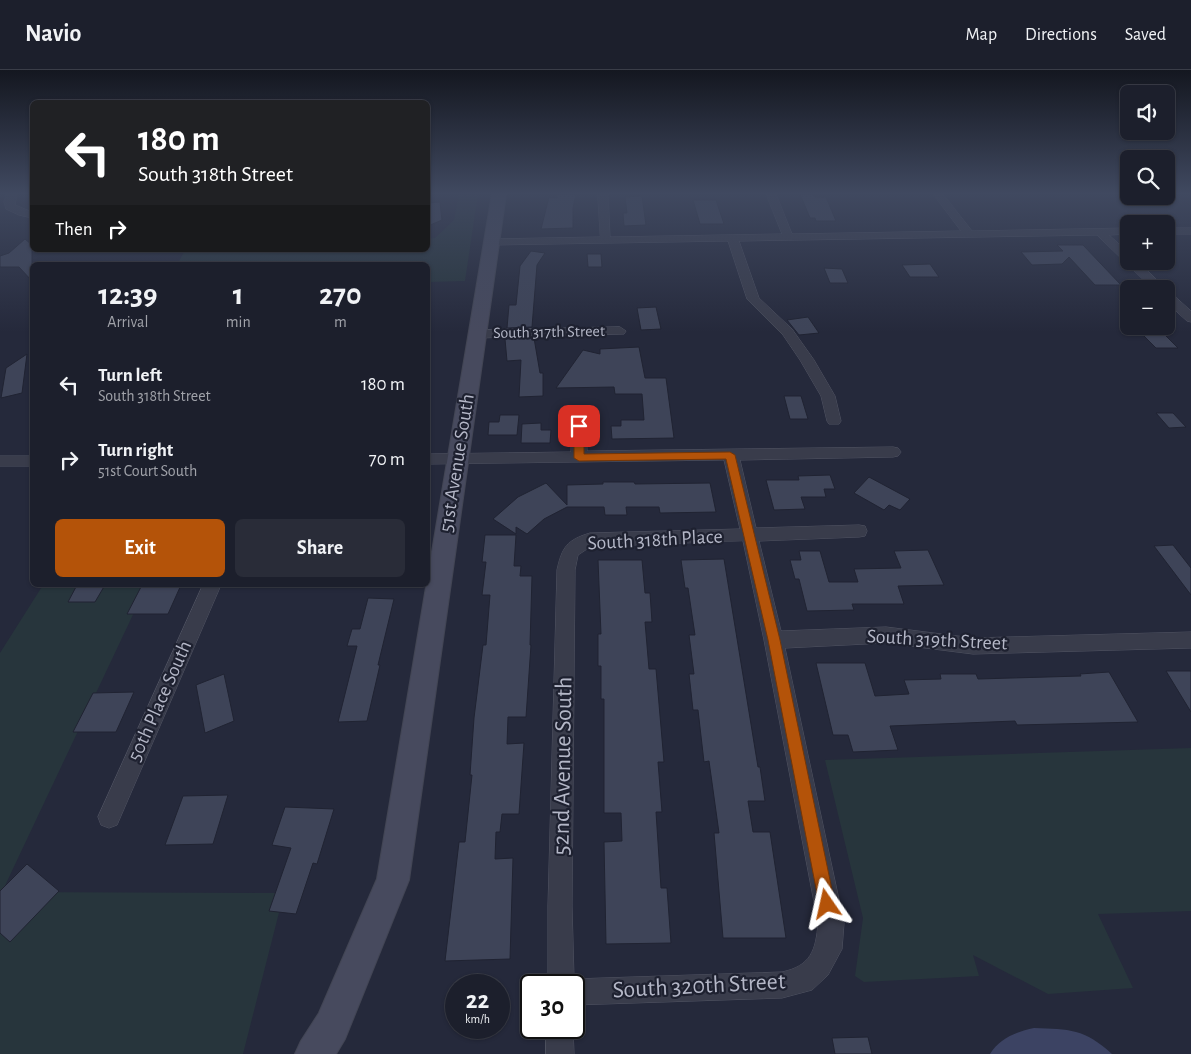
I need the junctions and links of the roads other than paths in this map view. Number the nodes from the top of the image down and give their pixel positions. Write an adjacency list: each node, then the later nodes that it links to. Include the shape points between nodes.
1 (570, 240): 4 (street)
2 (733, 240): 13 (street, via 753,299 788,332 807,360 828,396)
3 (1108, 240): 5 (street)
4 (491, 242): 11 (main road, 51st Avenue South)
5 (1120, 251)
6 (1140, 270): 7 (street)
7 (1151, 280)
8 (1175, 303): 9 (street)
9 (1191, 318)
10 (620, 331): 11 (street, South 317th Street)
11 (477, 334): 18 (main road, 51st Avenue South)
12 (578, 411): 16 (street)
13 (834, 421)
14 (894, 452): 15 (street)
15 (730, 455): 16 (street); 22 (street)
16 (579, 458): 18 (street)
17 (430, 459): 18 (street)
18 (458, 459): 31 (main road, 51st Avenue South, via 393,880 332,1026)
19 (0, 461): 20 (street)
20 (30, 461)
21 (858, 531): 22 (street, South 318th Place)
22 (749, 535): 23 (street, South 318th Place, via 590,540 578,543); 25 (street)
23 (572, 549): 28 (street, 52nd Avenue South, via 566,570)
24 (211, 587): 27 (street, 50th Place South)
25 (774, 640): 26 (street, South 319th Street, via 886,635 974,646); 29 (street, South 320th Street, via 831,923 829,949 819,966 803,981 782,985)
26 (1191, 640)
27 (109, 817)
28 (561, 974)
29 (585, 992)
30 (560, 1039): 32 (street)
31 (314, 1054)
32 (560, 1054)

